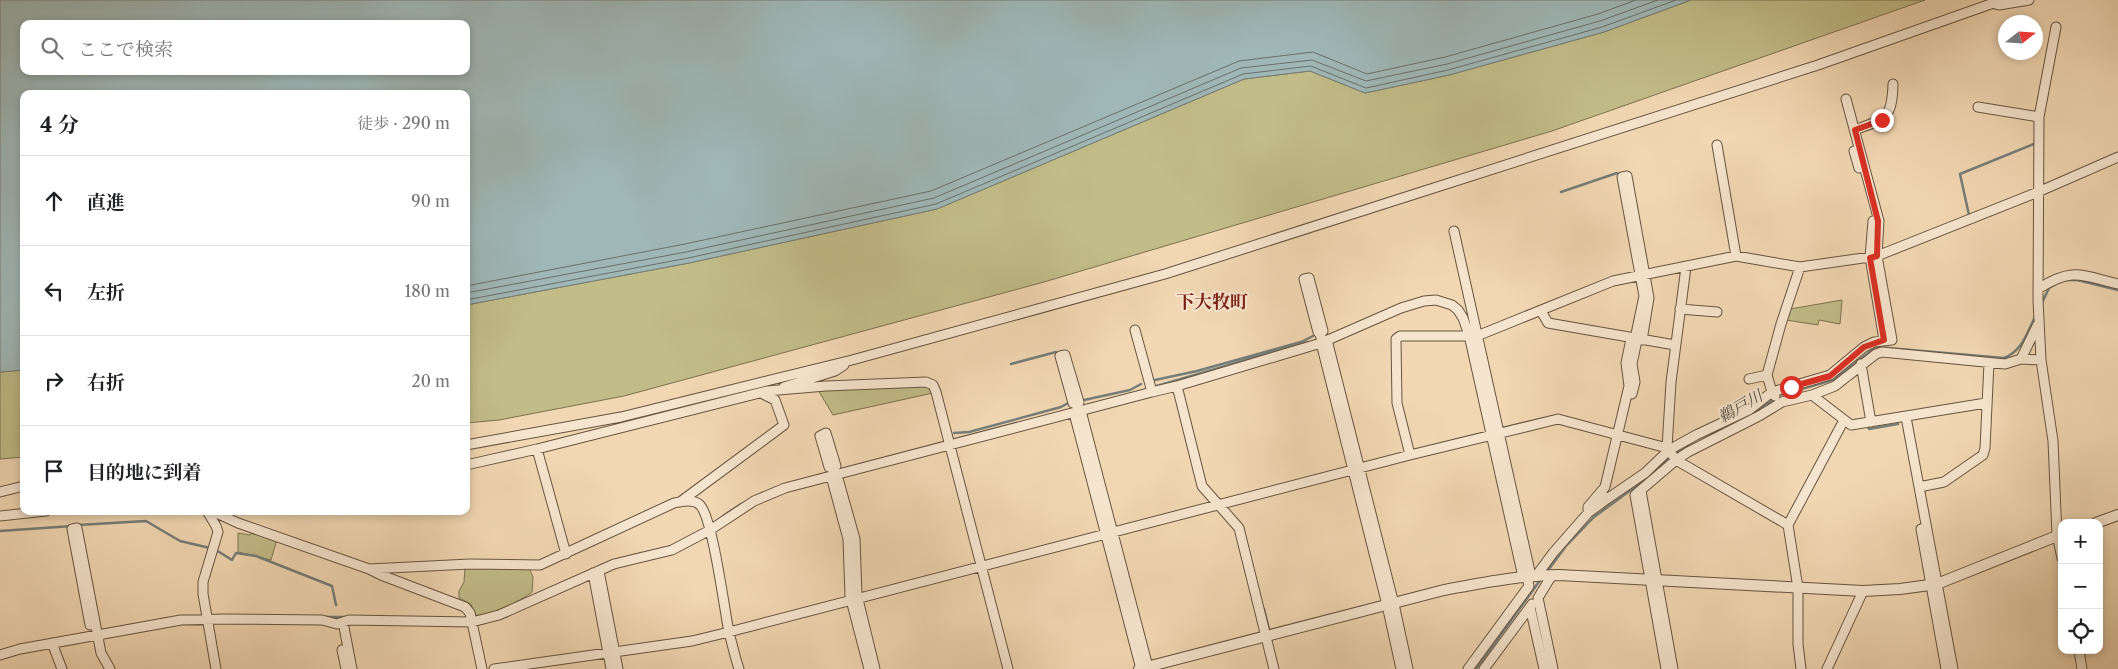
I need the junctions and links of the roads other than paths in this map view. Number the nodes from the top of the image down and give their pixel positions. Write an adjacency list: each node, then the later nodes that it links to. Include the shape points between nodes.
1 (2029, 0): 2 (street, via 1999,5)
2 (1998, 2): 31 (street, via 1818,65 1183,268)
3 (2056, 28): 7 (street)
4 (1893, 84): 8 (street, via 1892,107 1882,120)
5 (1846, 99): 8 (street)
6 (1978, 107): 7 (street)
7 (2039, 117): 12 (street)
8 (1855, 130): 15 (street, via 1878,221)
9 (1717, 145): 14 (street)
10 (1854, 151): 15 (street, via 1873,220)
11 (2118, 157): 12 (street)
12 (2038, 192): 15 (street); 20 (street)
13 (1454, 231): 26 (street)
14 (1736, 256): 16 (street); 17 (street)
15 (1874, 257): 17 (street); 41 (street, via 1884,340 1864,347 1830,376)
16 (1686, 267): 18 (street); 21 (street)
17 (1800, 268): 35 (street, via 1780,324)
18 (1643, 275): 18 (street, via 1622,178 1627,176); 22 (street, via 1613,281); 28 (street, via 1649,298)
19 (2118, 284): 20 (street, via 2070,274 2053,279)
20 (2038, 289): 24 (street)
21 (1680, 309): 23 (street); 29 (street)
22 (1541, 311): 26 (street); 28 (street, via 1548,322)
23 (1717, 312)
24 (2039, 319): 30 (street); 32 (street)
25 (1135, 330): 39 (street)
26 (1473, 336): 27 (street, via 1458,310 1436,300 1401,308); 47 (street); 53 (street, via 1400,336 1396,339 1398,403)
27 (1322, 340): 27 (street, via 1323,332 1309,278 1304,279); 37 (street); 55 (street)
28 (1636, 340): 29 (street); 48 (street, via 1632,364 1635,382)
29 (1675, 345): 52 (street, via 1671,382)
30 (2020, 359): 32 (street); 33 (street, via 2005,364)
31 (852, 360): 38 (street, via 835,371); 49 (street, via 620,417)
32 (2041, 360): 70 (street, via 2053,441)
33 (1989, 363): 34 (street, via 1882,352); 42 (street)
34 (1861, 364): 40 (street, via 1835,386); 46 (street)
35 (1768, 375): 36 (street); 41 (street)
36 (1750, 379)
37 (1177, 386): 39 (street); 64 (street, via 1202,486)
38 (763, 392): 50 (street, via 926,382 933,385 936,392); 51 (street); 63 (street, via 776,400 784,425)
39 (1152, 392): 43 (street)
40 (1812, 395): 41 (street); 45 (street)
41 (1777, 397): 52 (street, via 1696,435); 52 (street, via 1759,416)
42 (1986, 403): 44 (street); 60 (street, via 1986,448 1983,455 1944,482)
43 (1077, 410): 50 (street); 74 (street)
44 (1903, 418): 46 (street); 60 (street); 82 (street)
45 (1844, 420): 46 (street, via 1851,425); 72 (street)
46 (1871, 422)
47 (1495, 434): 48 (street, via 1558,419); 53 (street); 80 (street)
48 (1619, 435): 52 (street); 62 (street)
49 (470, 444)
50 (950, 445): 56 (street); 77 (street)
51 (537, 449): 54 (street); 76 (street)
52 (1671, 454): 62 (street, via 1645,473); 72 (street); 81 (street, via 1642,491)
53 (1410, 455): 55 (street)
54 (470, 464)
55 (1356, 469): 64 (street); 87 (street)
56 (834, 473): 73 (street, via 766,495); 86 (street, via 848,539)
57 (20, 486): 58 (street)
58 (0, 487)
59 (20, 487): 61 (street)
60 (1919, 487): 82 (street)
61 (0, 492)
62 (1604, 495): 80 (street, via 1588,507 1588,513)
63 (680, 502): 73 (street, via 699,504); 76 (street)
64 (1219, 505): 74 (street); 94 (street, via 1239,528)
65 (20, 514): 68 (street)
66 (209, 515): 89 (street, via 218,532 203,582)
67 (221, 515): 78 (street)
68 (0, 516)
69 (2118, 516): 71 (street)
70 (2059, 519)
71 (2103, 521)
72 (1788, 524): 83 (street)
73 (710, 530): 79 (street, via 672,550 629,559); 93 (street)
74 (1108, 533): 77 (street); 99 (street)
75 (2058, 536): 82 (street)
76 (566, 554): 78 (street, via 540,564)
77 (982, 566): 86 (street); 112 (street)
78 (369, 569): 90 (street, via 465,607)
79 (596, 572): 90 (street, via 499,615); 96 (street)
80 (1537, 576): 81 (street); 85 (street); 87 (street, via 1453,589); 116 (street)
81 (1654, 579): 83 (street); 120 (street); 121 (street)
82 (1934, 584): 84 (street); 124 (street); 125 (street)
83 (1798, 588): 84 (street); 122 (street)
84 (1863, 591): 123 (street)
85 (1538, 598): 88 (street); 119 (street)
86 (854, 599): 93 (street); 110 (street); 111 (street)
87 (1391, 604): 94 (street); 114 (street); 115 (street)
88 (1530, 606): 117 (street); 118 (street)
89 (207, 619): 91 (street); 92 (street); 102 (street)
90 (472, 622): 91 (street, via 349,620); 105 (street)
91 (340, 623): 103 (street); 104 (street)
92 (96, 630): 92 (street, via 77,528 72,529 90,625); 95 (street); 101 (street, via 101,653)
93 (729, 632): 96 (street, via 692,641); 109 (street)
94 (1267, 637): 99 (street); 113 (street)
95 (52, 643): 98 (street); 100 (street)
96 (612, 652): 106 (street); 107 (street); 108 (street)
97 (2080, 654): 126 (street)
98 (0, 655)
99 (1143, 668)
100 (62, 669)
101 (110, 669)
102 (216, 669)
103 (346, 669)
104 (352, 669)
105 (482, 669)
106 (494, 669)
107 (611, 669)
108 (618, 669)
109 (739, 669)
110 (869, 669)
111 (875, 669)
112 (1008, 669)
113 (1274, 669)
114 (1401, 669)
115 (1408, 669)
116 (1468, 669)
117 (1484, 669)
118 (1544, 669)
119 (1553, 669)
120 (1666, 669)
121 (1673, 669)
122 (1801, 669)
123 (1827, 669)
124 (1946, 669)
125 (1953, 669)
126 (2082, 669)

